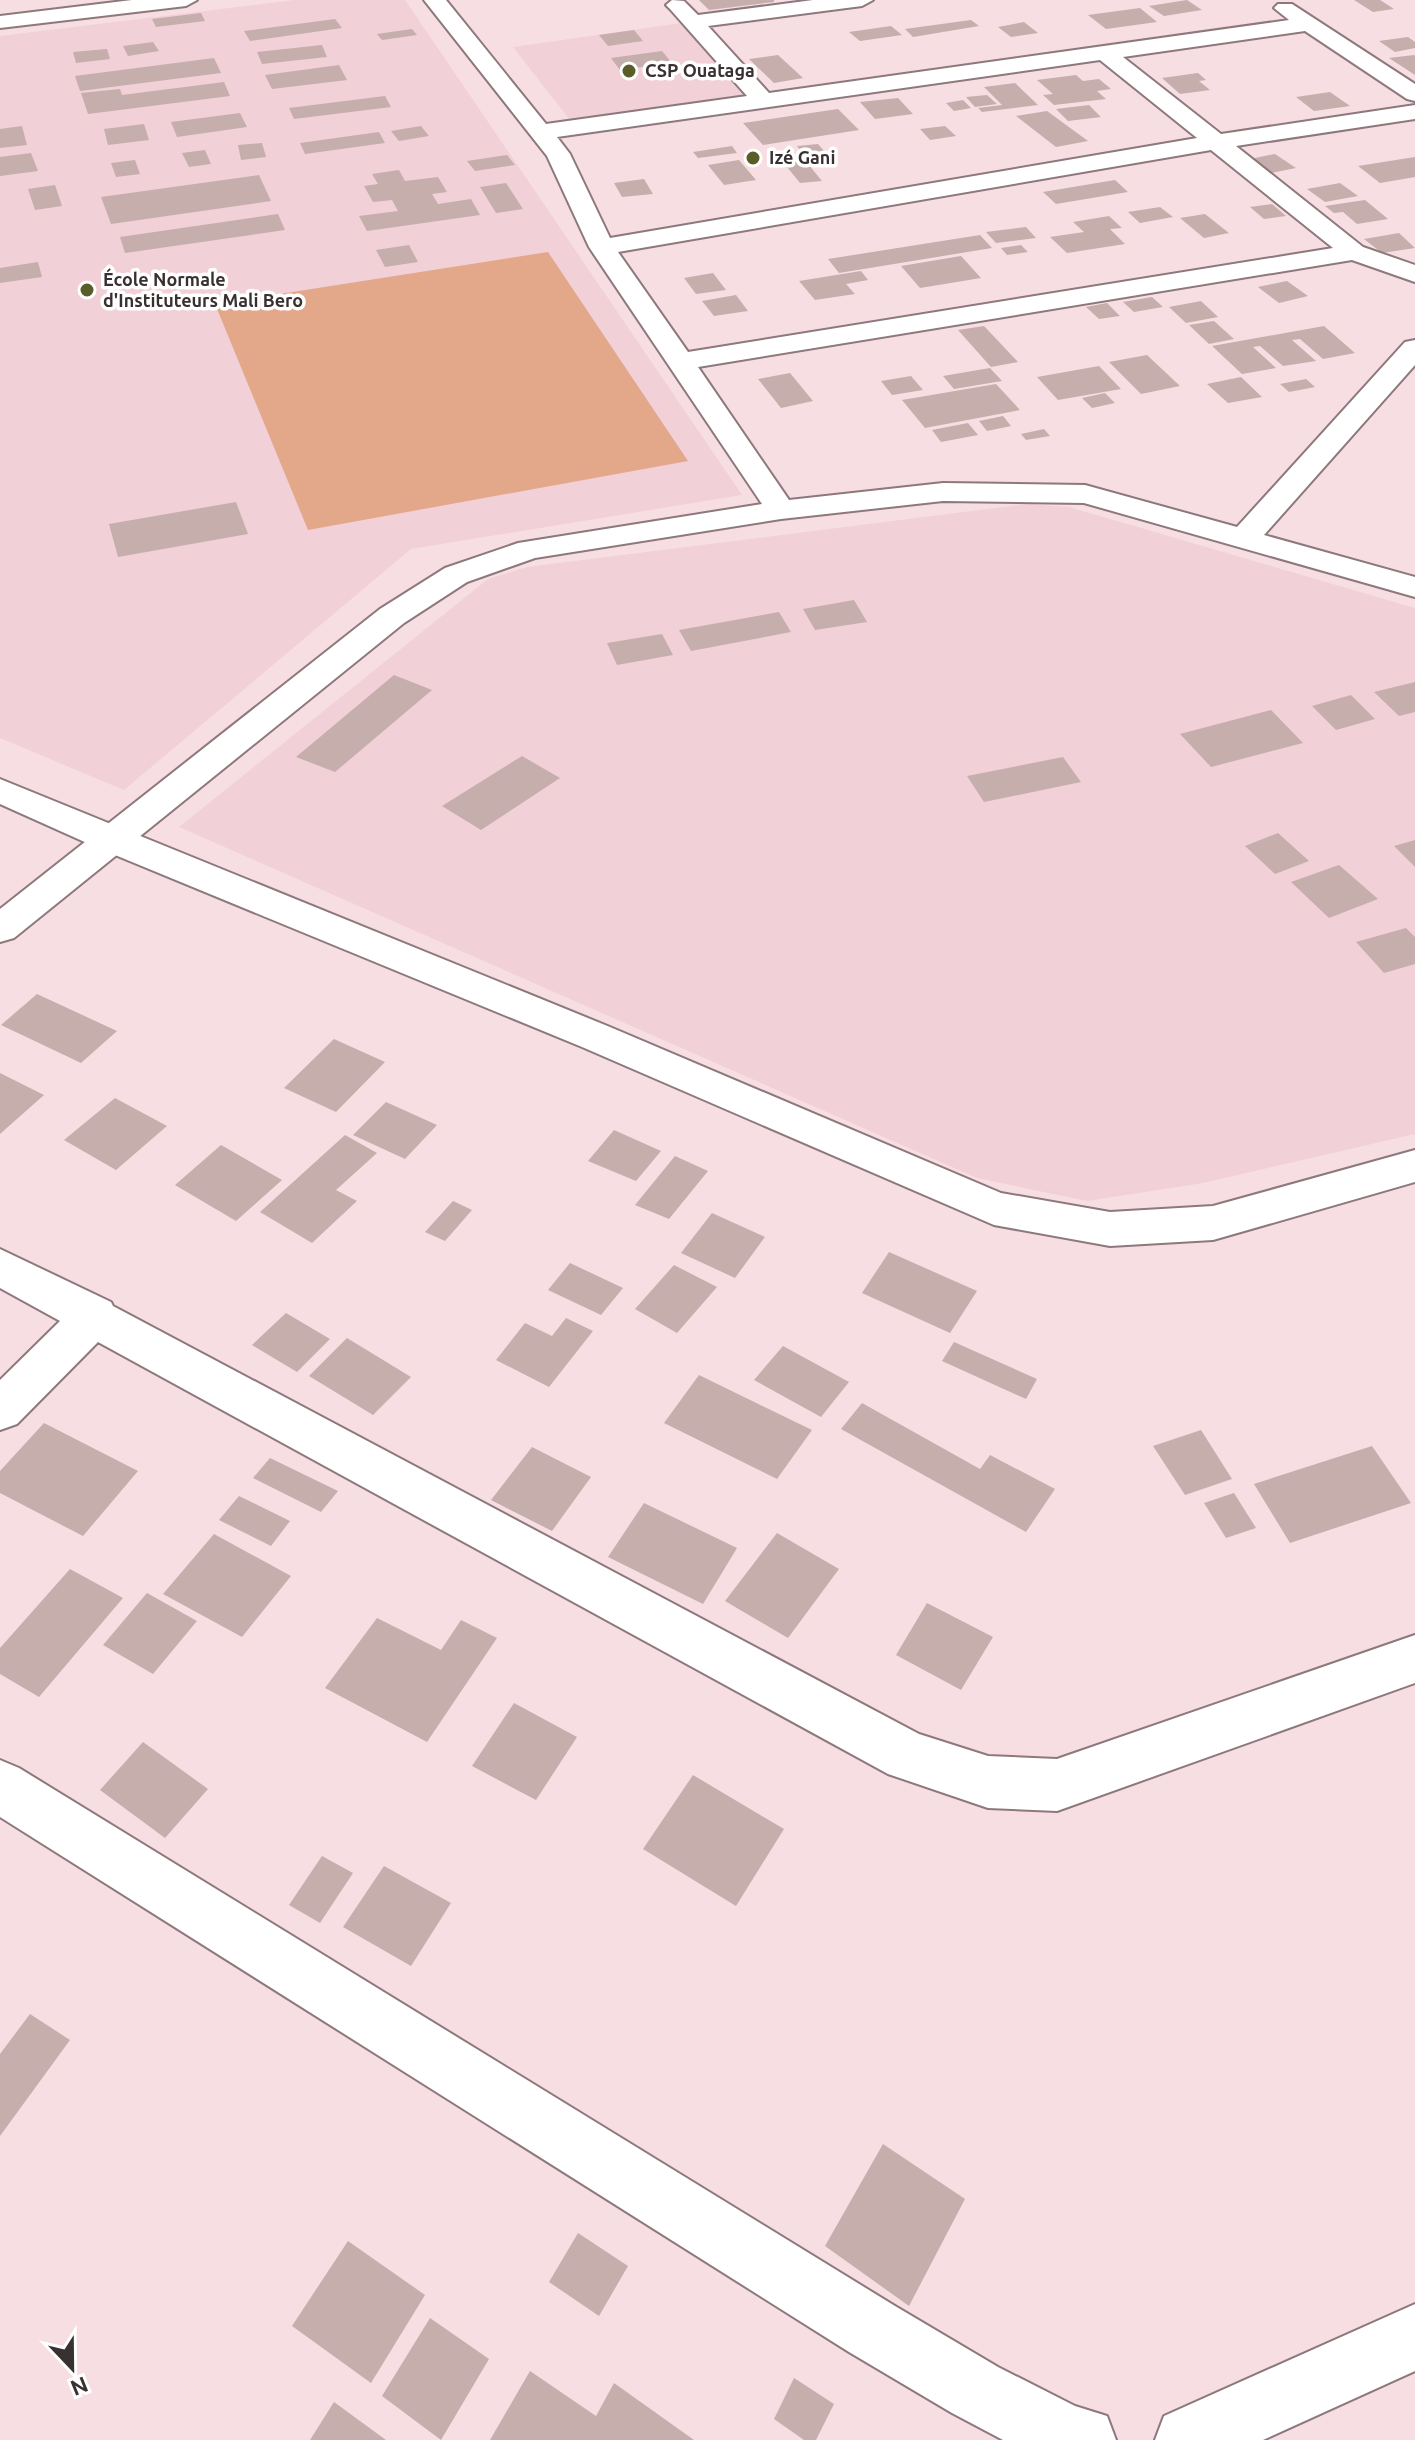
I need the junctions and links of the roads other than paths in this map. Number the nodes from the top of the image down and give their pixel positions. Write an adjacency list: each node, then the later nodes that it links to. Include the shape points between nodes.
1 (186, 0): 6 (street)
2 (435, 0): 13 (street)
3 (672, 0): 7 (street)
4 (862, 0): 7 (street)
5 (1273, 0): 8 (street)
6 (0, 22)
7 (692, 22): 11 (street)
8 (1310, 24): 9 (street); 10 (street)
9 (1105, 53): 11 (street); 14 (street)
10 (1415, 94)
11 (764, 101): 13 (street)
12 (1415, 112): 14 (street)
13 (540, 132): 15 (street, via 558,154)
14 (1217, 142): 15 (street); 16 (street)
15 (602, 247): 19 (street)
16 (1354, 252): 17 (street); 19 (street)
17 (1415, 274)
18 (1415, 348): 20 (street)
19 (680, 362): 22 (street)
20 (1379, 386): 21 (street); 23 (street)
21 (1415, 396)
22 (781, 510): 23 (street, via 943,492 1085,494); 26 (street, via 529,550 456,575 392,616)
23 (1244, 538): 24 (street)
24 (1415, 587)
25 (0, 790): 26 (street)
26 (111, 840): 27 (street); 28 (street, via 596,1037 994,1208 1110,1229 1213,1223)
27 (0, 929)
28 (1415, 1166)
29 (0, 1267): 30 (street)
30 (95, 1315): 31 (street); 32 (street, via 907,1756 988,1782 1057,1785)
31 (0, 1410)
32 (1415, 1659)
33 (0, 1786): 35 (street, via 872,2329 975,2390 1070,2439)
34 (1415, 2337): 36 (street)
35 (1083, 2440)
36 (1188, 2440)

